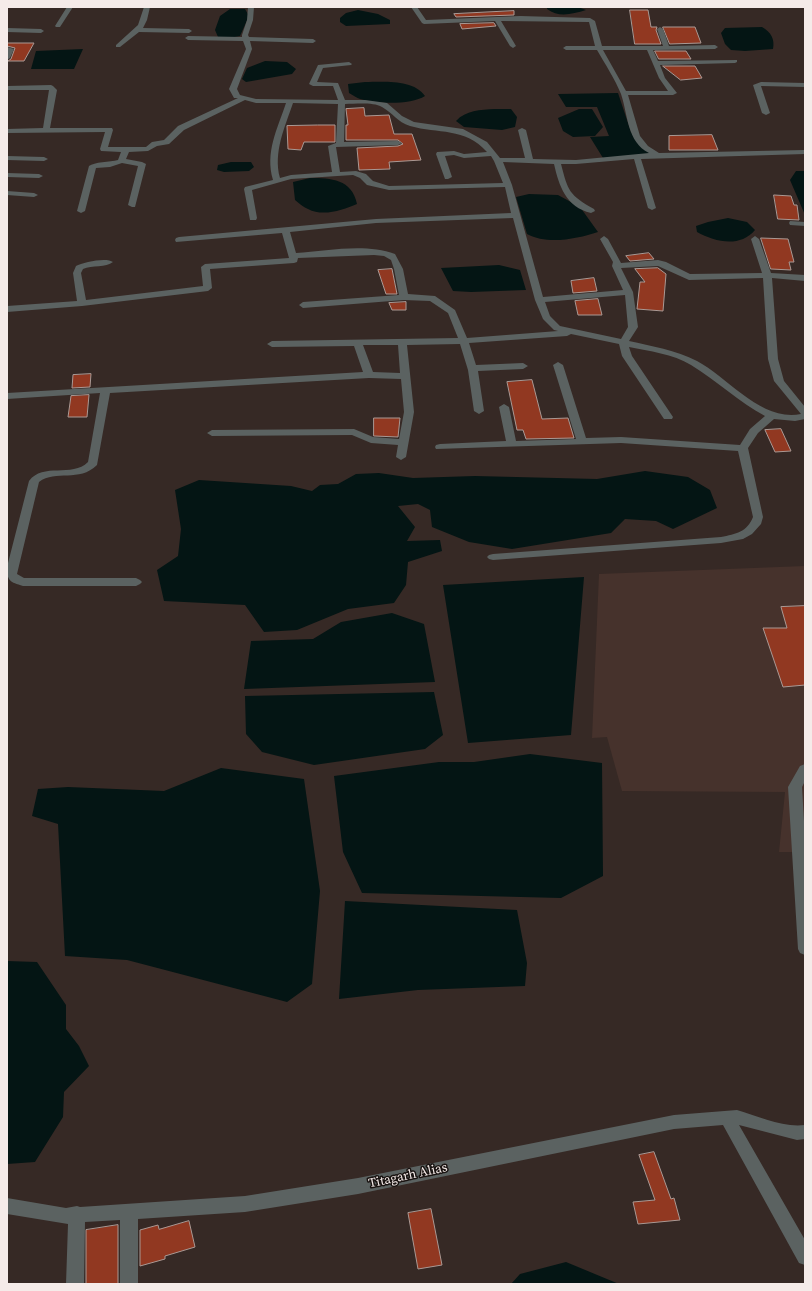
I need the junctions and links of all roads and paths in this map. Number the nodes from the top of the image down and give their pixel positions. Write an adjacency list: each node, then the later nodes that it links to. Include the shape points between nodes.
1 (70, 7): 6 (street)
2 (147, 7): 9 (street, via 146,18)
3 (251, 7): 11 (street)
4 (414, 7): 5 (street, via 424,22)
5 (497, 19): 14 (street); 17 (street, via 590,20)
6 (58, 26)
7 (660, 29): 19 (street)
8 (7, 30): 10 (street)
9 (138, 30): 11 (street, via 188,35 196,41); 13 (street)
10 (41, 31)
11 (246, 40): 12 (street); 28 (street, via 249,49 233,89 237,96)
12 (313, 40)
13 (118, 46)
14 (513, 46)
15 (715, 47): 19 (street)
16 (566, 48): 17 (street)
17 (599, 48): 18 (street); 27 (street)
18 (649, 48): 19 (street); 23 (street)
19 (667, 48)
20 (7, 49): 21 (street, via 11,49)
21 (7, 58)
22 (735, 62): 23 (street)
23 (655, 63): 27 (street, via 673,93)
24 (349, 64): 29 (street, via 320,66 313,84 336,84)
25 (805, 85): 31 (street, via 757,85)
26 (7, 88): 32 (street, via 51,87 53,90)
27 (624, 93): 39 (street, via 636,136 645,148)
28 (244, 98): 30 (street); 37 (street, via 181,128 166,142 155,144 148,149)
29 (342, 101): 30 (street); 36 (street); 40 (street, via 384,105 399,118 412,124 460,131 484,144)
30 (290, 102): 51 (street, via 273,166)
31 (766, 113)
32 (46, 130): 34 (street); 37 (street, via 109,130 104,149)
33 (522, 130): 45 (street)
34 (7, 131)
35 (398, 143): 36 (street)
36 (340, 144): 47 (street, via 332,146)
37 (126, 150): 44 (street)
38 (805, 152): 39 (street)
39 (658, 155): 41 (street)
40 (495, 157): 45 (street); 50 (street, via 440,154); 52 (street)
41 (637, 157): 46 (street); 56 (street)
42 (7, 158): 43 (street)
43 (44, 159)
44 (121, 161): 55 (street, via 142,164); 57 (street, via 110,165 93,166)
45 (530, 161): 46 (street)
46 (557, 162): 58 (street, via 564,192)
47 (336, 174): 51 (street); 52 (street, via 353,173 363,176 370,183 389,188)
48 (7, 175): 49 (street)
49 (39, 176)
50 (448, 177)
51 (277, 180): 60 (street, via 248,189)
52 (508, 185): 59 (street)
53 (7, 193): 54 (street)
54 (34, 195)
55 (132, 205)
56 (652, 208)
57 (81, 211)
58 (591, 211)
59 (516, 215): 63 (street, via 384,221); 74 (street)
60 (253, 218)
61 (793, 224): 62 (street)
62 (805, 224)
63 (285, 230): 66 (street); 67 (street)
64 (604, 239): 69 (street, via 617,262)
65 (756, 239): 70 (street)
66 (179, 240)
67 (293, 256): 73 (street, via 374,252 392,255 396,260); 75 (street, via 294,260 205,268 208,288)
68 (109, 262): 75 (street, via 79,268 77,273)
69 (616, 266): 70 (street, via 658,263 689,277); 72 (street)
70 (767, 275): 71 (street); 93 (street, via 773,359 779,381)
71 (805, 278)
72 (629, 292): 74 (street); 82 (street, via 633,327)
73 (404, 297): 76 (street); 79 (street, via 432,298 452,312)
74 (539, 300): 78 (street, via 546,317 557,328)
75 (82, 303): 77 (street)
76 (303, 305)
77 (7, 308)
78 (578, 332): 79 (street); 82 (street)
79 (464, 341): 81 (street); 86 (street)
80 (357, 342): 81 (street); 83 (street); 87 (street)
81 (402, 343): 88 (street)
82 (623, 343): 94 (street, via 676,355 694,363 755,407); 96 (street, via 627,356)
83 (272, 344)
84 (523, 366): 86 (street)
85 (558, 366): 99 (street)
86 (473, 368): 92 (street)
87 (369, 375): 88 (street); 89 (street)
88 (405, 376): 98 (street, via 409,412)
89 (106, 390): 90 (street); 105 (street, via 91,467 82,471 41,476 34,481 11,574 13,578 23,582)
90 (7, 396)
91 (504, 407): 100 (street)
92 (479, 411)
93 (805, 413)
94 (772, 416): 95 (street); 102 (street, via 754,432)
95 (805, 416)
96 (668, 417)
97 (212, 433): 98 (street, via 354,432 371,440)
98 (403, 442): 103 (street)
99 (582, 442): 100 (street); 102 (street, via 621,440)
100 (512, 444): 101 (street)
101 (440, 447)
102 (744, 448): 104 (street, via 758,517 756,526 749,533 720,540)
103 (401, 457)
104 (493, 557)
105 (136, 582)
106 (805, 769): 107 (street, via 795,787)
107 (805, 949)
108 (727, 1118): 109 (street, Titagarh Alias, via 737,1117 786,1131); 111 (street, Titagarh Alias, via 674,1122 343,1188 245,1204); 113 (street)
109 (805, 1132)
110 (7, 1206): 112 (street, Titagarh Alias, via 66,1216)
111 (129, 1211): 112 (street, Titagarh Alias); 115 (street)
112 (76, 1214): 114 (street)
113 (805, 1257)
114 (75, 1284)
115 (129, 1284)

